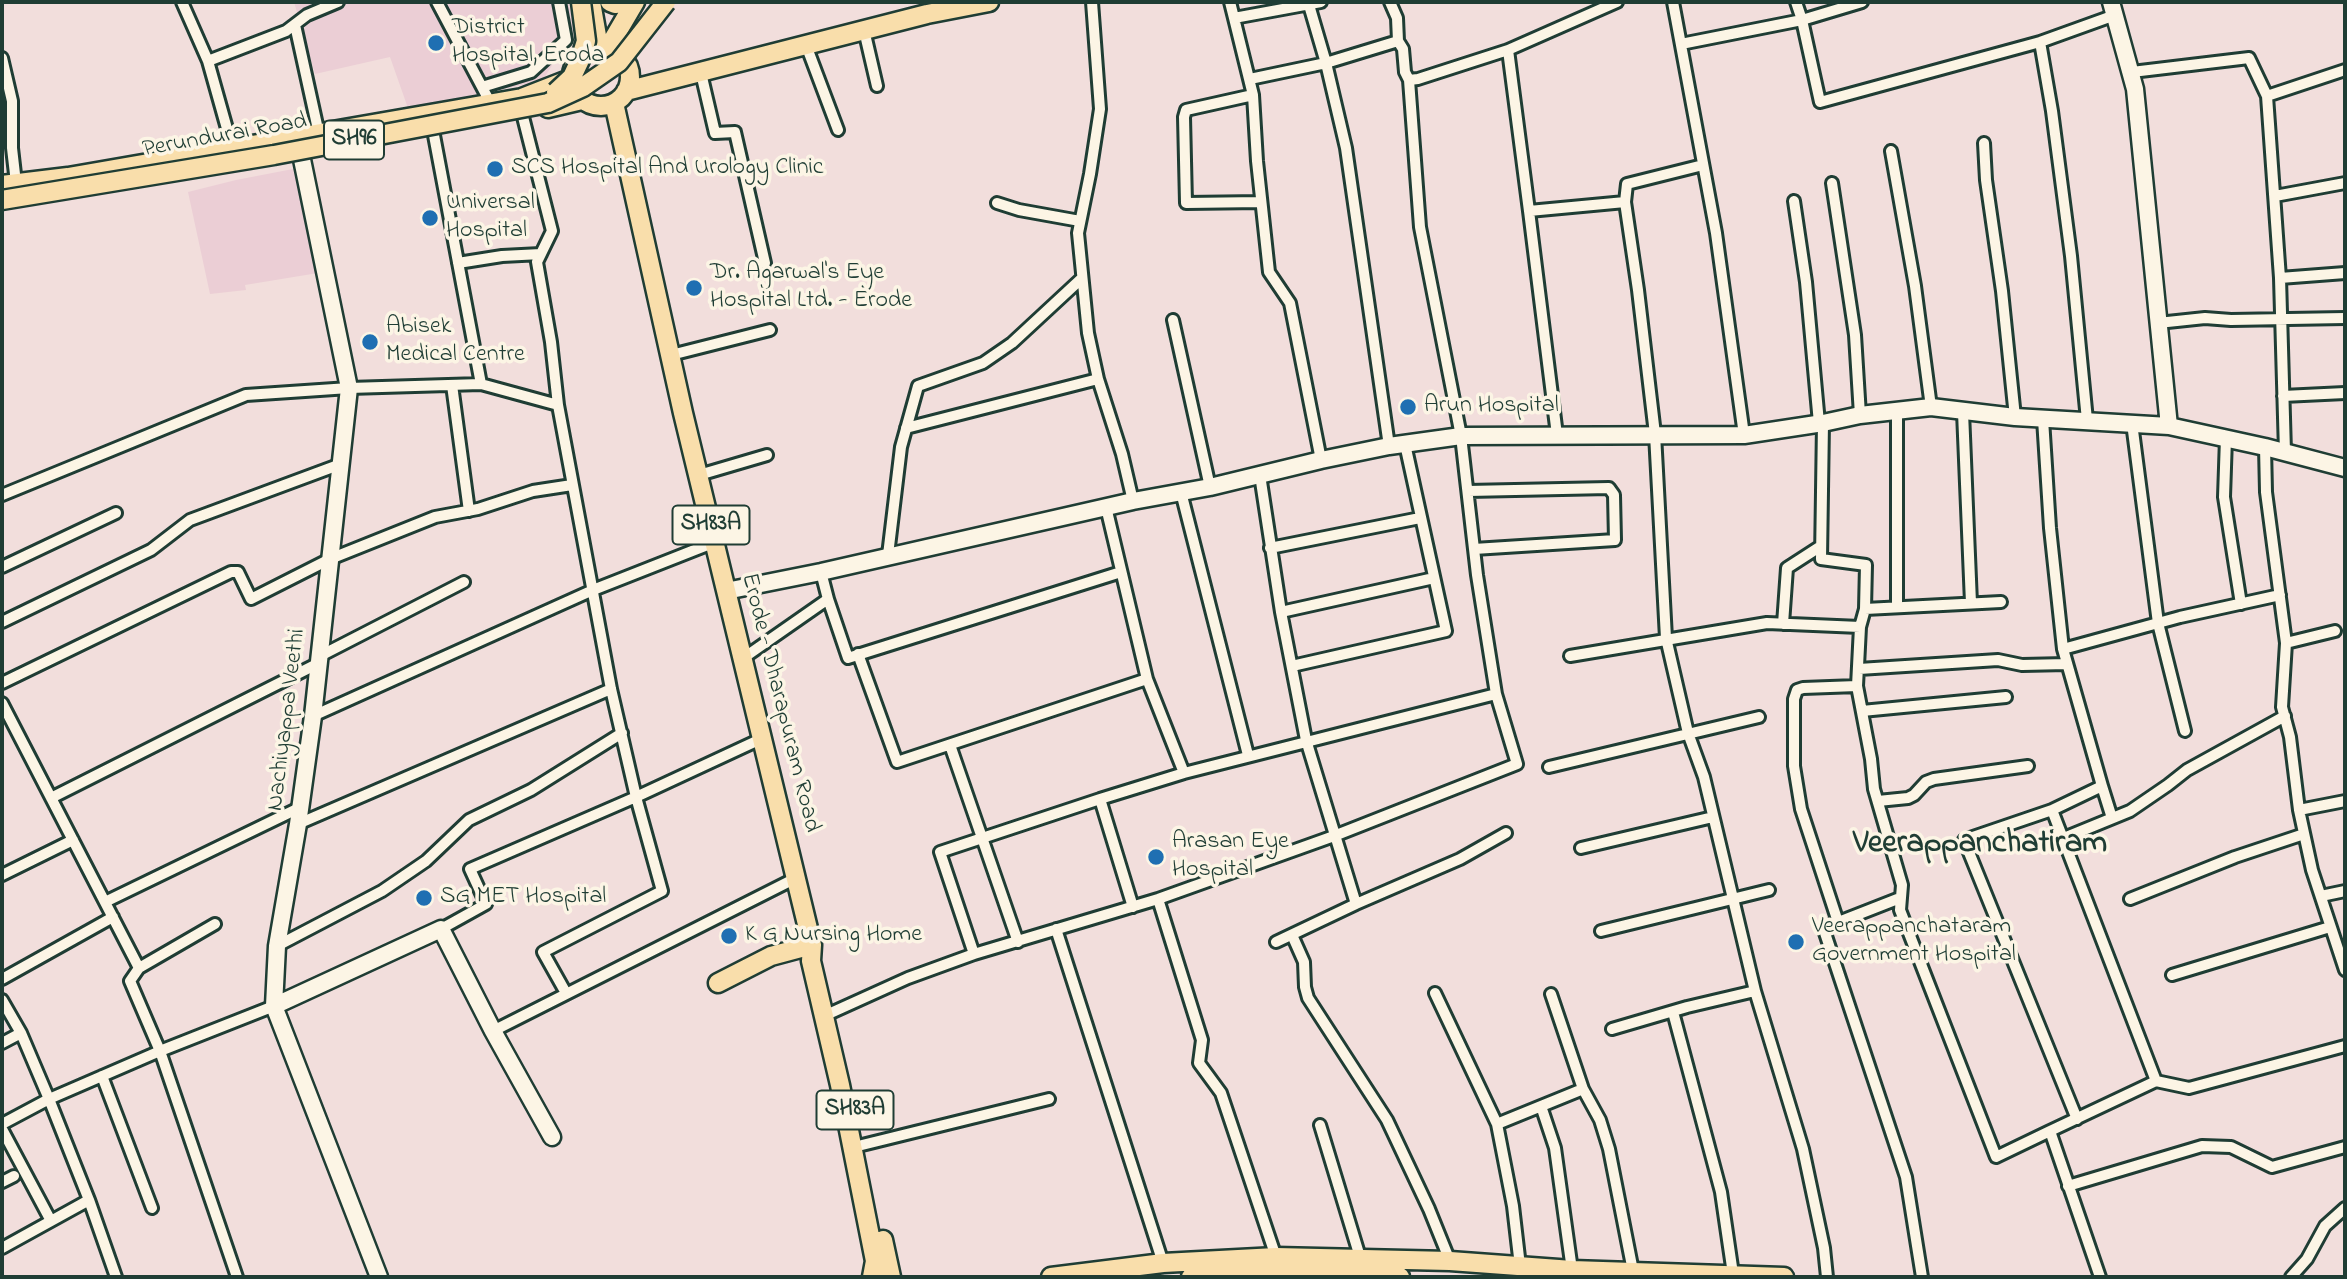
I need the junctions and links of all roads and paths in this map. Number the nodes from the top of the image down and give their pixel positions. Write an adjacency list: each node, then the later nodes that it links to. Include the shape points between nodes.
1 (182, 2): 37 (street)
2 (338, 2): 27 (street)
3 (437, 2): 46 (street)
4 (559, 2): 46 (street, via 566,40 531,72)
5 (581, 2): 47 (main road, bridge, via 586,41 572,76)
6 (591, 2): 33 (main road)
7 (610, 2): 8 (main road)
8 (629, 2)
9 (635, 2): 33 (main road)
10 (657, 2): 47 (main road, Perundurai Road / SH96, bridge, via 614,58 585,80)
11 (666, 2): 67 (main road, Perundurai Road / SH96, bridge, via 619,62 583,87 548,103)
12 (672, 2): 36 (main road)
13 (989, 2): 23 (main road)
14 (1092, 2): 73 (street, via 1100,109)
15 (1230, 2): 25 (street)
16 (1321, 2): 22 (street)
17 (1390, 2): 29 (street, via 1397,18)
18 (1617, 2): 34 (street)
19 (1673, 2): 31 (street)
20 (1796, 2): 26 (street)
21 (1862, 2): 26 (street)
22 (1309, 5): 25 (street); 38 (street)
23 (925, 8): 28 (main road)
24 (2113, 8): 30 (street); 40 (street)
25 (1234, 18): 43 (street)
26 (1802, 20): 30 (street, via 1820,102); 31 (street)
27 (295, 25): 37 (street); 57 (street)
28 (864, 30): 32 (main road); 45 (street)
29 (1398, 40): 38 (street); 44 (street)
30 (2040, 42): 99 (street, via 2071,256)
31 (1681, 44): 62 (street)
32 (806, 46): 41 (main road); 56 (street)
33 (603, 48): 36 (main road, via 616,51); 42 (main road, via 580,55)
34 (1508, 50): 44 (street); 72 (street)
35 (2, 58): 52 (street)
36 (625, 60): 50 (main road, Erode - Dharapuram Road / SH83A, via 630,74)
37 (208, 61): 60 (street)
38 (1326, 63): 43 (street); 109 (street, via 1346,148)
39 (2345, 70): 49 (street)
40 (2133, 72): 49 (street, via 2249,58); 83 (street)
41 (701, 73): 50 (main road); 76 (street, via 715,133 734,132)
42 (571, 79): 51 (main road); 53 (main road, SH96, via 522,98)
43 (1250, 79): 48 (street)
44 (1409, 80): 107 (street, via 1420,227)
45 (877, 86)
46 (482, 87): 53 (street)
47 (556, 93): 65 (main road, Perundurai Road / SH96, via 148,170)
48 (1253, 95): 69 (street); 69 (street, via 1186,110 1186,202)
49 (2267, 96): 66 (street)
50 (620, 97): 51 (main road, via 601,106); 85 (main road, Erode - Dharapuram Road / SH83A)
51 (582, 100): 54 (main road, SH96)
52 (7, 102): 65 (street, via 12,148)
53 (491, 104): 57 (main road, SH96)
54 (522, 113): 55 (main road, SH96); 74 (street, via 552,231)
55 (433, 130): 59 (main road, SH96); 75 (street)
56 (838, 130)
57 (319, 134): 59 (main road, SH96)
58 (1984, 143): 97 (street)
59 (299, 146): 60 (main road, SH96); 67 (main road, SH96); 89 (street, Nachiyappa Veethi)
60 (233, 150): 65 (main road, SH96)
61 (1891, 151): 93 (street)
62 (1703, 165): 70 (street, via 1627,184); 106 (street)
63 (1832, 183): 96 (street, via 1855,335)
64 (2345, 183): 66 (street)
65 (6, 187)
66 (2275, 196): 78 (street)
67 (2, 201)
68 (1794, 201): 100 (street)
69 (1261, 202): 113 (street, via 1269,272 1290,303)
70 (1625, 202): 72 (street); 104 (street)
71 (997, 203): 73 (street)
72 (1529, 211): 105 (street)
73 (1080, 221): 79 (street)
74 (541, 254): 75 (street); 92 (street, via 537,262)
75 (458, 263): 87 (street)
76 (765, 263)
77 (2345, 273): 78 (street)
78 (2280, 278): 81 (street)
79 (1081, 279): 86 (street); 103 (street, via 1012,343 983,363 918,386)
80 (2345, 318): 81 (street)
81 (2281, 319): 83 (street); 91 (street)
82 (1173, 320): 119 (street)
83 (2158, 323): 102 (street)
84 (770, 330): 85 (street)
85 (671, 355): 116 (main road, Erode - Dharapuram Road / SH83A)
86 (1098, 379): 103 (street); 123 (street)
87 (481, 384): 88 (street); 92 (street)
88 (452, 385): 89 (street); 125 (street)
89 (349, 388): 114 (street, Nachiyappa Veethi); 122 (street, via 246,395)
90 (2345, 394): 91 (street)
91 (2283, 396): 111 (street)
92 (558, 405): 118 (street)
93 (1931, 407): 94 (street); 95 (street)
94 (1896, 411): 96 (street); 146 (street)
95 (1963, 412): 97 (street); 144 (street)
96 (1860, 415): 100 (street)
97 (2015, 417): 98 (street)
98 (2043, 419): 99 (street); 156 (street)
99 (2087, 419): 101 (street)
100 (1821, 423): 106 (street); 129 (street)
101 (2132, 423): 102 (street); 150 (street)
102 (2169, 426): 108 (street)
103 (906, 428): 132 (street)
104 (1655, 434): 105 (street); 106 (street); 154 (street)
105 (1557, 435): 107 (street)
106 (1744, 435)
107 (1461, 436): 109 (street); 120 (street)
108 (2226, 438): 110 (street); 145 (street, via 2224,497)
109 (1397, 445): 113 (street); 127 (street)
110 (2265, 447): 111 (street); 141 (street, via 2266,492)
111 (2285, 452): 115 (street)
112 (767, 456): 116 (street)
113 (1321, 460): 117 (street)
114 (341, 464): 133 (street, Nachiyappa Veethi); 149 (street, via 190,520 151,550)
115 (2345, 468)
116 (699, 475): 128 (main road, Erode - Dharapuram Road / SH83A)
117 (1260, 475): 119 (street); 130 (street)
118 (572, 485): 125 (street, via 533,491); 139 (street)
119 (1210, 487): 121 (street)
120 (1468, 491): 131 (street); 131 (street, via 1609,488 1614,495 1615,540)
121 (1181, 492): 123 (street); 181 (street)
122 (2, 495)
123 (1133, 501): 124 (street)
124 (1105, 507): 132 (street); 136 (street)
125 (469, 511): 133 (street, via 435,517)
126 (116, 513): 134 (street)
127 (1420, 518): 130 (street); 137 (street)
128 (715, 542): 139 (street); 140 (main road, Erode - Dharapuram Road / SH83A)
129 (1821, 546): 147 (street, via 1821,559 1866,565); 151 (street, via 1787,568)
130 (1270, 548): 148 (street)
131 (1474, 549): 168 (street)
132 (888, 555): 135 (street)
133 (330, 559): 159 (street, Nachiyappa Veethi); 165 (street, via 251,599 238,572 231,572)
134 (2, 567)
135 (821, 572): 140 (street); 142 (street)
136 (1121, 572): 157 (street); 164 (street)
137 (1434, 578): 148 (street); 162 (street, via 1446,631)
138 (464, 582): 159 (street)
139 (593, 590): 167 (street); 172 (street)
140 (726, 592): 160 (main road, Erode - Dharapuram Road / SH83A)
141 (2280, 595): 145 (street); 155 (street)
142 (828, 600): 157 (street, via 848,658); 160 (street)
143 (2001, 602): 144 (street)
144 (1971, 603): 146 (street)
145 (2241, 604): 150 (street)
146 (1896, 607): 147 (street)
147 (1865, 609): 152 (street)
148 (1281, 612): 162 (street)
149 (2, 622)
150 (2158, 623): 156 (street); 175 (street)
151 (1783, 624): 152 (street); 154 (street)
152 (1860, 627): 163 (street)
153 (2335, 631): 155 (street)
154 (1666, 638): 158 (street); 177 (street)
155 (2287, 643): 173 (street, via 2281,707)
156 (2063, 649): 161 (street)
157 (858, 654): 180 (street, via 897,762)
158 (1570, 656)
159 (319, 659): 172 (street, Nachiyappa Veethi); 186 (street)
160 (742, 659): 178 (main road, Erode - Dharapuram Road / SH83A)
161 (2067, 664): 163 (street, via 2022,665 1998,660); 185 (street)
162 (1292, 666): 179 (street)
163 (1858, 668): 166 (street)
164 (1147, 679): 180 (street); 184 (street)
165 (2, 683)
166 (1857, 686): 171 (street); 216 (street, via 1803,688 1794,699 1794,766 1801,809)
167 (611, 689): 176 (street); 193 (street)
168 (1496, 694): 179 (street); 198 (street, via 1517,764)
169 (2006, 697): 171 (street)
170 (2, 703): 186 (street)
171 (1862, 711): 189 (street)
172 (313, 716): 193 (street, Nachiyappa Veethi)
173 (2285, 716): 192 (street); 195 (street)
174 (1759, 717): 177 (street)
175 (2185, 732)
176 (622, 733): 187 (street); 226 (street, via 531,790 469,820 426,861 382,891)
177 (1688, 733): 182 (street); 194 (street)
178 (763, 738): 187 (street); 204 (main road, Erode - Dharapuram Road / SH83A)
179 (1306, 740): 181 (street); 198 (street)
180 (950, 745): 199 (street)
181 (1248, 755): 184 (street)
182 (1549, 766)
183 (2028, 766): 189 (street, via 1934,779 1908,798)
184 (1184, 773): 188 (street)
185 (2102, 786): 191 (street); 195 (street)
186 (51, 797): 201 (street)
187 (636, 797): 219 (street, via 470,869 486,904); 234 (street, via 662,891 543,952)
188 (1100, 799): 199 (street); 214 (street)
189 (1878, 801): 208 (street, via 1902,885)
190 (2345, 801): 192 (street)
191 (2052, 810): 200 (street); 253 (street, via 1964,840)
192 (2299, 810): 197 (street)
193 (299, 816): 212 (street); 226 (street, Nachiyappa Veethi)
194 (1713, 817): 202 (street); 211 (street)
195 (2112, 818): 200 (street)
196 (1506, 834): 213 (street)
197 (2304, 834): 207 (street); 210 (street)
198 (1334, 836): 209 (street); 213 (street)
199 (981, 838): 223 (street); 227 (street, via 940,852)
200 (2064, 838): 248 (street)
201 (72, 840): 203 (street); 212 (street)
202 (1581, 848)
203 (2, 875)
204 (796, 878): 225 (main road, Erode - Dharapuram Road / SH83A); 234 (street)
205 (1769, 890): 211 (street)
206 (2345, 891): 207 (street)
207 (2321, 896): 218 (street)
208 (1900, 898): 216 (street); 258 (street, via 1899,910 1996,1157)
209 (1158, 899): 214 (street); 270 (street, via 1202,1040 1199,1063 1221,1093)
210 (2130, 899)
211 (1733, 900): 221 (street); 233 (street)
212 (105, 902): 215 (street)
213 (1356, 904): 222 (street)
214 (1133, 907): 220 (street)
215 (113, 917): 228 (street); 231 (street)
216 (1838, 922): 291 (street, via 1828,927 1826,936 1906,1177)
217 (215, 924): 228 (street)
218 (2330, 927): 229 (street); 230 (street)
219 (441, 929): 238 (street); 242 (street)
220 (1056, 929): 223 (street); 275 (street)
221 (1601, 931)
222 (1292, 935): 224 (street); 272 (street, via 1304,962 1308,998 1387,1120)
223 (1018, 942): 227 (street)
224 (1276, 942)
225 (812, 945): 232 (main road, via 771,956); 240 (main road, Erode - Dharapuram Road / SH83A, via 811,961)
226 (277, 946): 238 (street, Nachiyappa Veethi)
227 (974, 954): 240 (street)
228 (139, 968): 246 (street, via 130,981)
229 (2345, 970)
230 (2172, 975)
231 (2, 979)
232 (718, 983)
233 (1755, 991): 239 (street); 290 (street, via 1802,1149)
234 (566, 993): 242 (street)
235 (1435, 993): 255 (street)
236 (1552, 994): 249 (street)
237 (2, 1000): 243 (street)
238 (274, 1006): 246 (street); 283 (street, Nachiyappa Veethi)
239 (1673, 1012): 241 (street); 278 (street, via 1721,1192)
240 (828, 1013): 260 (main road, Erode - Dharapuram Road / SH83A); 284 (main road, Erode - Dharapuram Road / SH83A, via 875,1261)
241 (1612, 1029)
242 (493, 1031): 259 (street)
243 (21, 1033): 244 (street); 250 (street)
244 (2, 1043)
245 (2345, 1046): 248 (street, via 2189,1088)
246 (160, 1051): 247 (street); 282 (street)
247 (102, 1076): 250 (street); 266 (street)
248 (2156, 1081): 253 (street)
249 (1583, 1088): 252 (street); 277 (street, via 1609,1149)
250 (49, 1099): 254 (street); 265 (street)
251 (1049, 1100): 260 (street)
252 (1541, 1106): 255 (street); 276 (street, via 1555,1148)
253 (2077, 1119): 258 (street)
254 (2, 1124)
255 (1497, 1124): 273 (street)
256 (1320, 1125): 271 (street)
257 (2, 1129): 268 (street)
258 (2050, 1131): 264 (street)
259 (552, 1137)
260 (862, 1144): 285 (main road, Erode - Dharapuram Road / SH83A)
261 (2345, 1147): 264 (street, via 2272,1167 2231,1147 2202,1146)
262 (14, 1176): 263 (street)
263 (2, 1182)
264 (2068, 1186): 292 (street)
265 (89, 1200): 268 (street); 281 (street)
266 (152, 1208)
267 (2345, 1208): 293 (street, via 2325,1226)
268 (51, 1221): 269 (street)
269 (2, 1248)
270 (1276, 1257): 274 (main road); 275 (main road)
271 (1360, 1257): 272 (main road); 274 (main road)
272 (1450, 1261): 273 (main road)
273 (1520, 1266): 276 (main road)
274 (1303, 1269): 279 (main road); 280 (main road)
275 (1165, 1270): 286 (main road)
276 (1572, 1270): 277 (main road)
277 (1633, 1271): 278 (main road)
278 (1733, 1274): 289 (main road)
279 (1251, 1275): 287 (main road)
280 (1330, 1276): 288 (main road)
281 (116, 1277)
282 (237, 1277)
283 (379, 1277)
284 (872, 1277)
285 (891, 1277)
286 (1051, 1277)
287 (1191, 1277)
288 (1400, 1277)
289 (1784, 1277)
290 (1827, 1277)
291 (1922, 1277)
292 (2100, 1277)
293 (2291, 1277)

